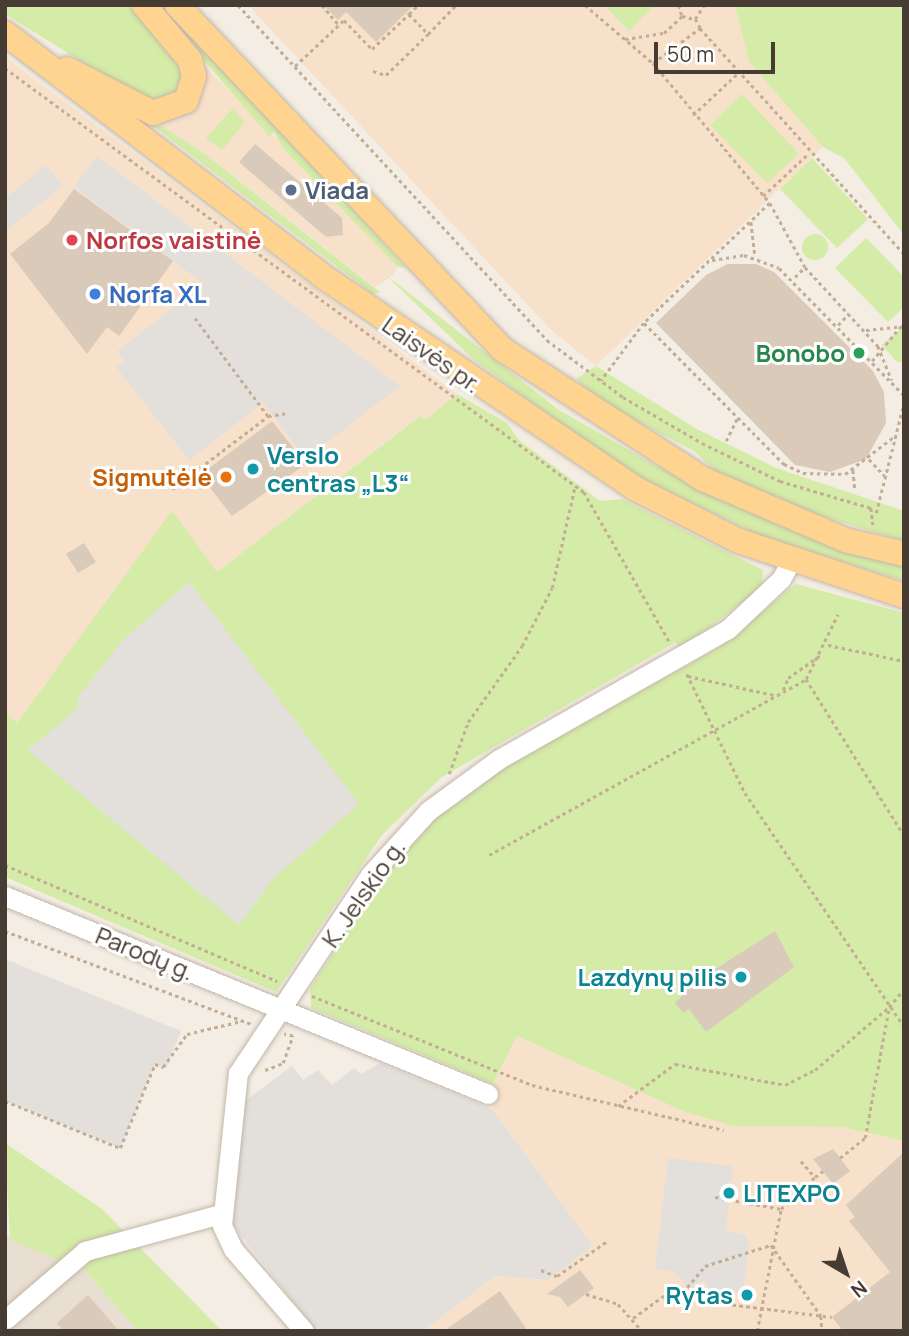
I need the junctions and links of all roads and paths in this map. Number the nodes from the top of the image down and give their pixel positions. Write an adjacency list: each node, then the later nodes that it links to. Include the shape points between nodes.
1 (144, 5): 18 (main road, via 190,60 192,89 176,108 153,113 115,89)
2 (177, 5): 57 (main road, Laisvės pr., via 502,349 704,479 845,540)
3 (238, 5): 20 (path)
4 (322, 5): 13 (path)
5 (418, 5): 10 (path)
6 (456, 5): 16 (path)
7 (585, 5): 17 (path)
8 (679, 5): 11 (path)
9 (704, 5): 12 (path)
10 (409, 14): 13 (path, via 372,49 344,20); 16 (path)
11 (682, 16): 12 (path); 17 (path, via 664,33)
12 (695, 19): 14 (path)
13 (339, 25): 20 (path)
14 (700, 28): 19 (path); 22 (path)
15 (5, 33): 18 (main road, Laisvės pr.)
16 (428, 34): 21 (path, via 386,75)
17 (625, 39): 19 (path)
18 (41, 58): 58 (main road, Laisvės pr., via 461,375 634,488 696,523)
19 (653, 63): 23 (path)
20 (296, 66): 41 (path, via 496,290)
21 (373, 71)
22 (737, 74): 23 (path); 24 (path)
23 (693, 115): 25 (path)
24 (808, 154): 25 (path); 28 (path)
25 (763, 196): 26 (path)
26 (770, 204): 27 (path); 31 (path)
27 (751, 222): 29 (path); 30 (path)
28 (904, 254)
29 (755, 257): 30 (path); 32 (path)
30 (712, 261): 35 (path)
31 (805, 267): 32 (path); 33 (path)
32 (794, 278): 36 (path)
33 (849, 313): 36 (path); 38 (path)
34 (195, 318): 46 (path)
35 (645, 323): 41 (path); 47 (path)
36 (838, 325): 40 (path)
37 (903, 325): 38 (path); 39 (path)
38 (865, 330): 39 (path)
39 (878, 346): 40 (path); 42 (path)
40 (872, 361): 42 (path)
41 (601, 381): 55 (path, via 702,443 780,481)
42 (893, 383): 43 (path)
43 (904, 394)
44 (904, 402): 48 (path)
45 (286, 413): 46 (path)
46 (268, 416): 53 (path)
47 (738, 417): 49 (path); 51 (path, via 784,464 803,473)
48 (896, 435): 50 (path); 52 (path)
49 (726, 440)
50 (870, 459): 51 (path); 52 (path)
51 (853, 470): 54 (path)
52 (885, 476): 55 (path)
53 (172, 489)
54 (855, 489)
55 (876, 513): 56 (path)
56 (873, 526)
57 (904, 554)
58 (790, 561): 59 (main road, Laisvės pr.); 64 (street, K. Jelskio g., via 759,603)
59 (904, 596)
60 (838, 614): 61 (path)
61 (827, 644): 62 (path); 63 (path)
62 (820, 656): 65 (path); 66 (path, via 788,678)
63 (904, 661)
64 (684, 668): 67 (path); 68 (path); 69 (street, K. Jelskio g., via 499,759); 69 (path, via 575,486 552,588 522,646 468,722)
65 (806, 679): 66 (path); 70 (path)
66 (783, 690): 67 (path)
67 (774, 695): 68 (path)
68 (711, 728): 71 (path); 77 (path, via 803,886)
69 (440, 800): 75 (street, K. Jelskio g., via 370,876)
70 (904, 835)
71 (489, 855)
72 (5, 865): 75 (path)
73 (5, 895): 78 (street, Parodų g.)
74 (5, 931): 79 (path)
75 (297, 989): 78 (street, K. Jelskio g.); 85 (path, via 485,1068)
76 (904, 989): 77 (path)
77 (889, 1007): 80 (path); 85 (path, via 815,1070 785,1085 675,1064); 87 (path, via 866,1138)
78 (284, 1010): 81 (street, K. Jelskio g.); 83 (street, Parodų g.)
79 (241, 1021): 81 (path); 84 (path, via 187,1034 163,1067 155,1064 120,1148)
80 (904, 1026)
81 (269, 1030): 82 (path, via 293,1037 283,1063); 93 (street, K. Jelskio g., via 237,1073)
82 (265, 1070)
83 (488, 1094)
84 (5, 1101)
85 (618, 1106): 86 (path)
86 (724, 1130)
87 (840, 1158)
88 (801, 1161): 90 (path)
89 (823, 1171): 90 (path)
90 (815, 1177): 92 (path)
91 (715, 1197): 92 (path)
92 (781, 1209): 95 (path)
93 (220, 1214): 105 (street, via 85,1251); 106 (street, K. Jelskio g., via 233,1249)
94 (606, 1242): 97 (path)
95 (771, 1245): 100 (path, via 705,1266); 101 (path); 102 (path)
96 (541, 1270): 97 (path, via 557,1276)
97 (568, 1270): 98 (path)
98 (572, 1276)
99 (586, 1294): 104 (path, via 618,1304)
100 (678, 1298): 101 (path); 104 (path, via 663,1296)
101 (762, 1308): 102 (path); 108 (path)
102 (821, 1316): 103 (path); 109 (path)
103 (832, 1317)
104 (633, 1318): 107 (path)
105 (6, 1319)
106 (304, 1331)
107 (642, 1331)
108 (757, 1331)
109 (822, 1331)

